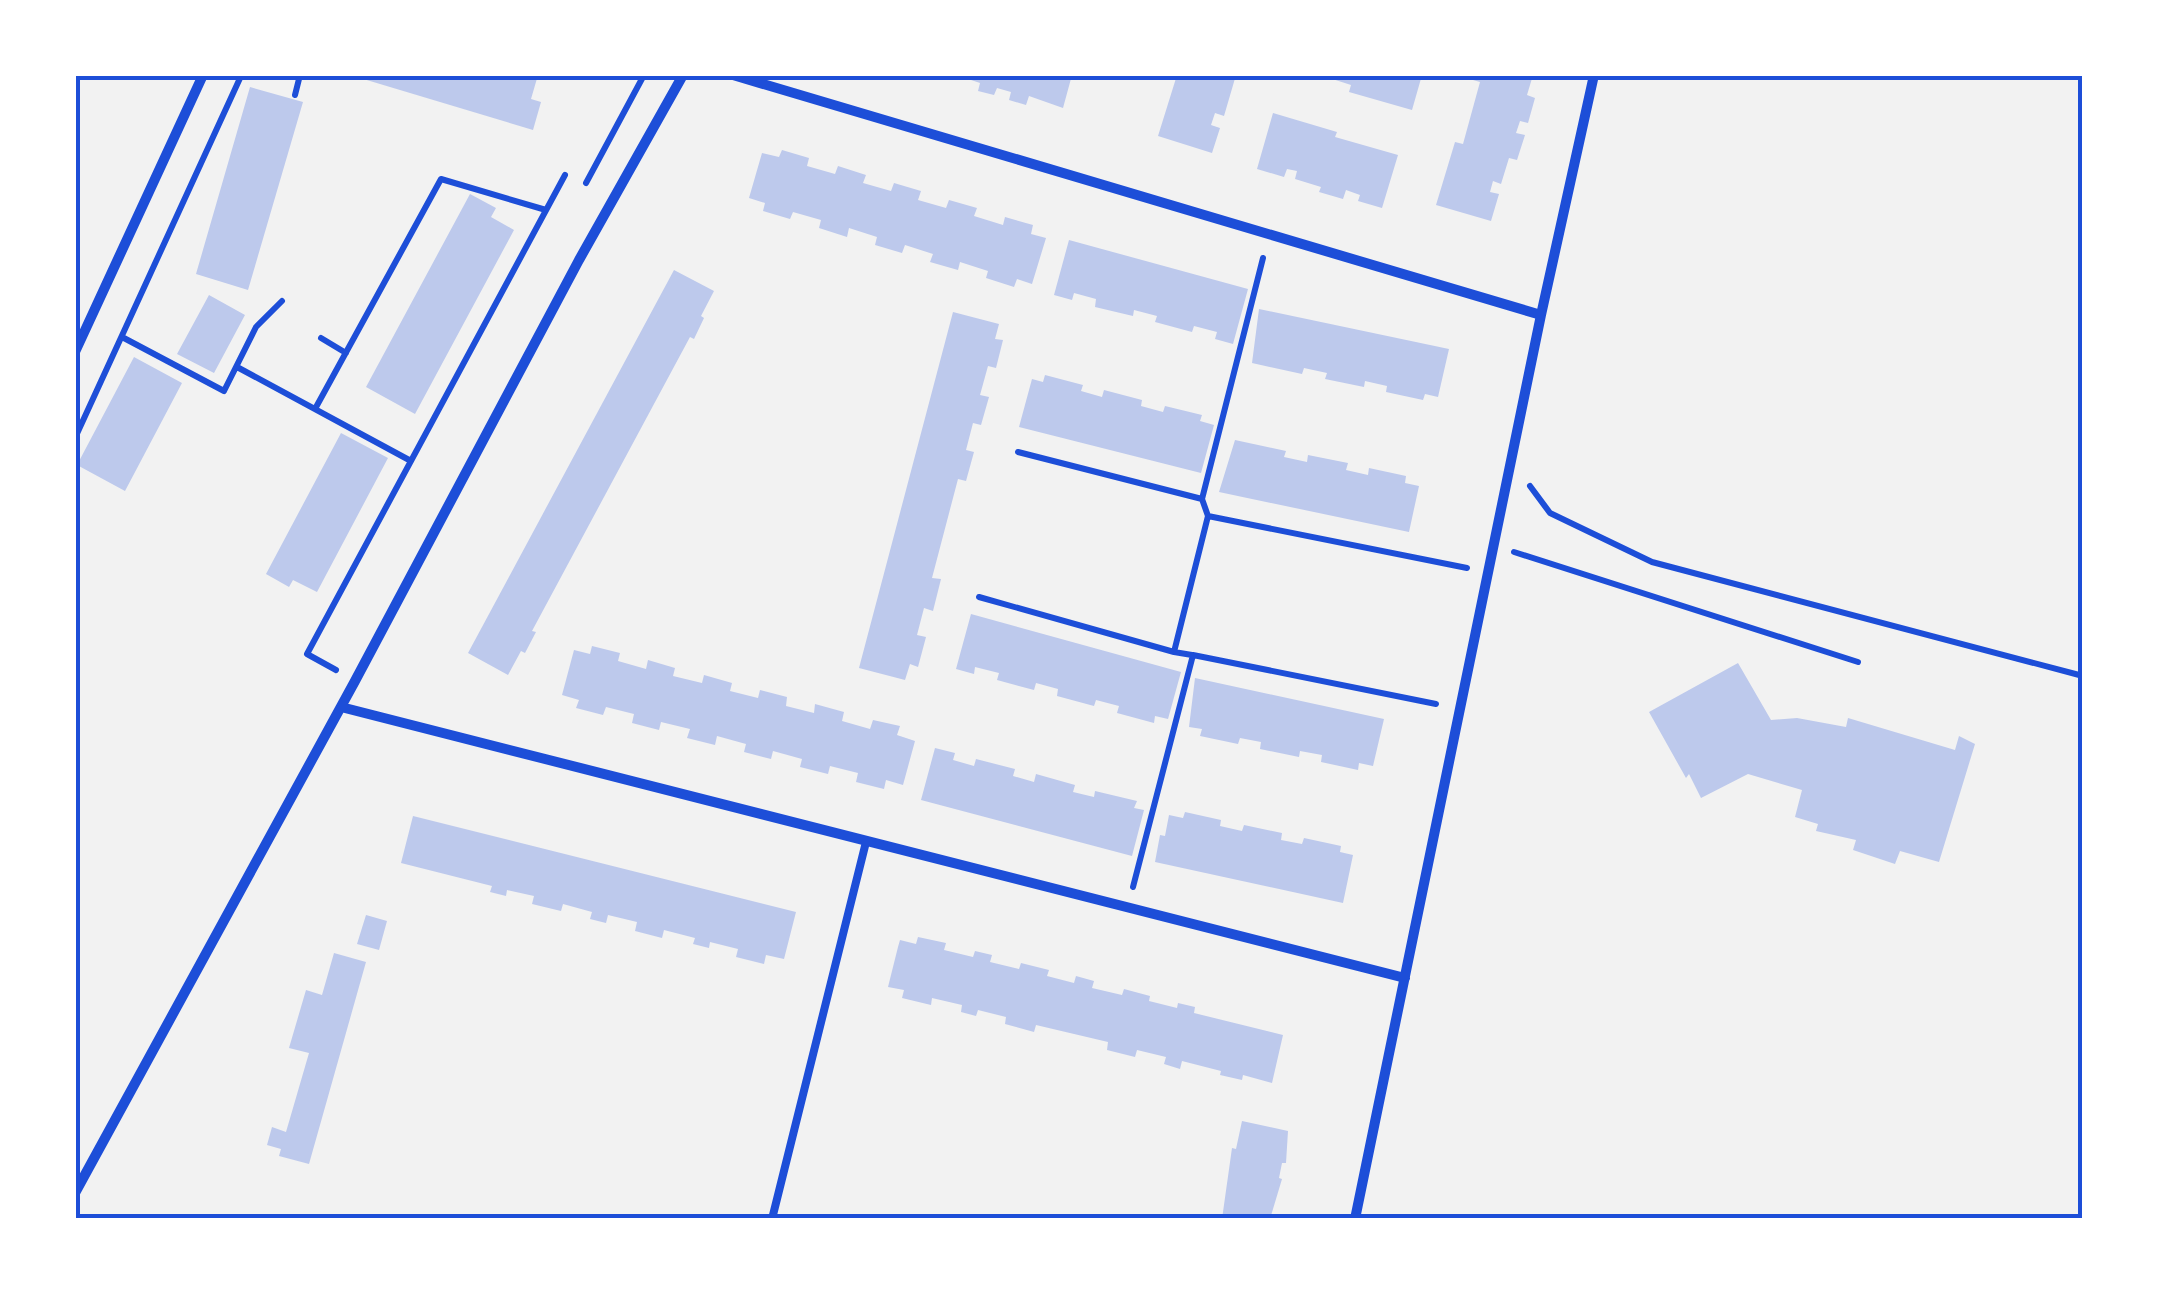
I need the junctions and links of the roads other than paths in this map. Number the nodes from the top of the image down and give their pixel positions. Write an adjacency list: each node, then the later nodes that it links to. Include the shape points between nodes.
1 (203, 75): 6 (street)
2 (682, 75): 7 (street)
3 (734, 75): 5 (street)
4 (1594, 75): 5 (street)
5 (1541, 316): 9 (street)
6 (75, 352)
7 (341, 706): 8 (street); 10 (street)
8 (866, 842): 9 (street); 11 (lane)
9 (1405, 978): 12 (street)
10 (75, 1193)
11 (772, 1219)
12 (1355, 1219)

